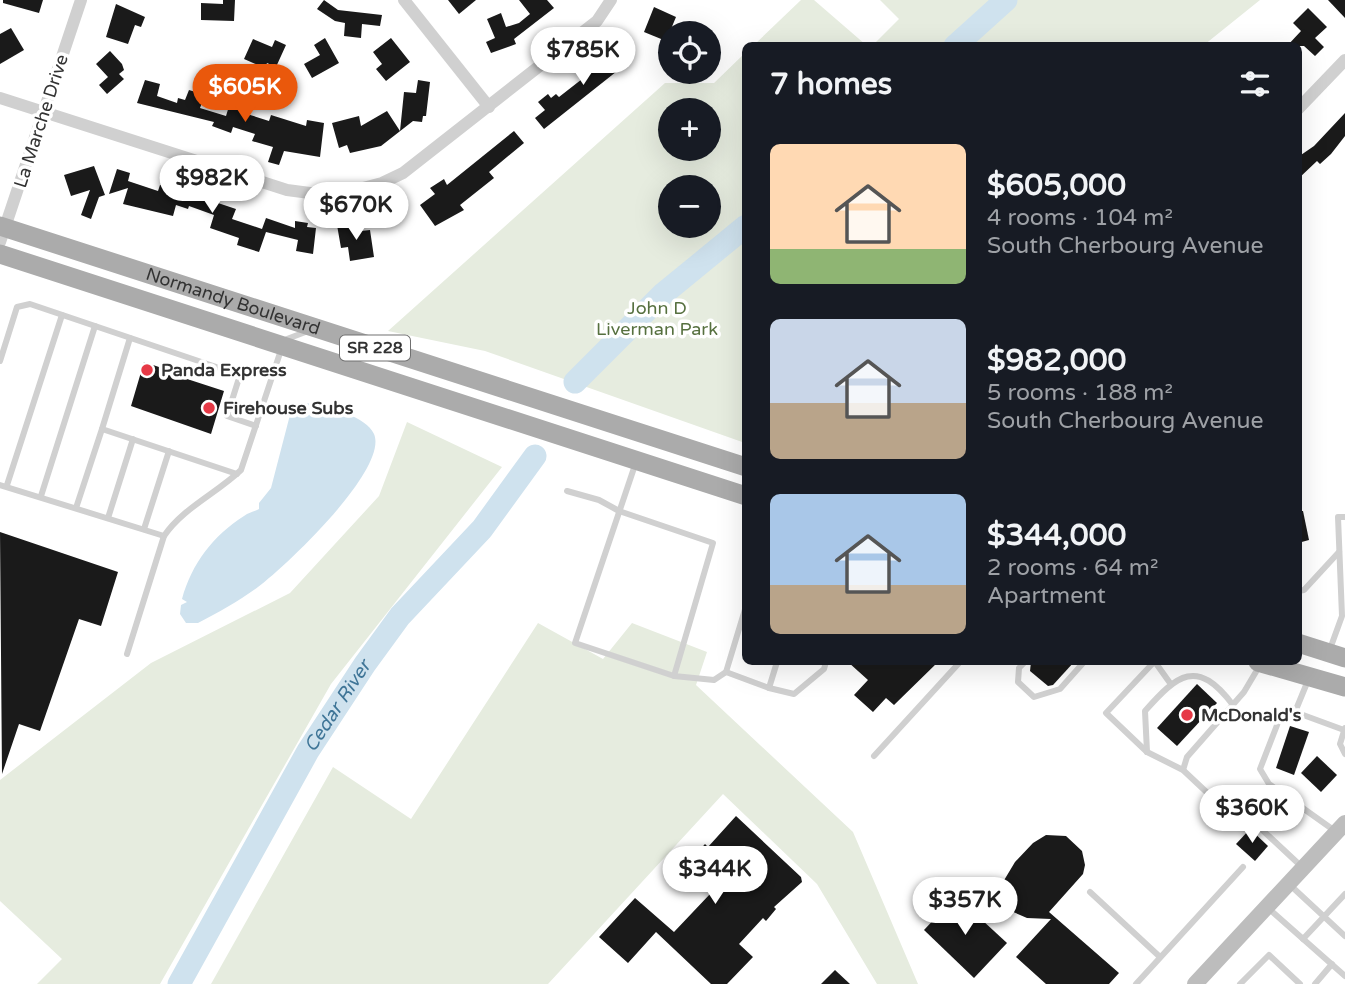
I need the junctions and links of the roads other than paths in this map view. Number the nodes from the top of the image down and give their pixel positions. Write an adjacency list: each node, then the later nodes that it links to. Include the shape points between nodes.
1 (80, 0): 8 (street, La Marche Drive)
2 (404, 0): 7 (street)
3 (611, 0): 7 (street, via 597,21)
4 (1345, 60): 6 (street)
5 (0, 98): 8 (street)
6 (1302, 105)
7 (489, 107): 8 (street, via 403,173 382,183 325,195 287,190)
8 (44, 112): 9 (street, La Marche Drive)
9 (2, 232): 13 (main road, Normandy Boulevard / SR 228)
10 (0, 254): 15 (main road, Normandy Boulevard / SR 228)
11 (62, 315): 12 (lane); 16 (lane, via 30,304 17,307); 25 (lane)
12 (95, 326): 14 (lane); 28 (lane)
13 (316, 329): 15 (lane, via 296,334); 22 (main road, Normandy Boulevard / SR 228)
14 (130, 338): 17 (lane, via 240,375 226,416); 18 (lane)
15 (282, 347): 17 (lane); 21 (main road, Normandy Boulevard / SR 228)
16 (0, 361)
17 (257, 426): 24 (lane)
18 (102, 429): 19 (lane); 29 (lane)
19 (133, 439): 20 (lane); 32 (lane)
20 (169, 451): 24 (lane); 33 (lane)
21 (636, 460): 23 (main road, via 659,452 731,472); 27 (main road, Normandy Boulevard / SR 228); 30 (lane)
22 (742, 469)
23 (742, 471)
24 (237, 474): 34 (lane, via 175,521)
25 (4, 485): 28 (lane)
26 (567, 491): 30 (lane)
27 (742, 495)
28 (41, 496): 29 (lane)
29 (76, 508): 32 (lane)
30 (619, 511): 51 (lane, via 713,543); 51 (lane, via 575,643)
31 (1345, 517): 35 (lane, via 1338,517)
32 (108, 518): 33 (lane)
33 (144, 529): 34 (lane)
34 (164, 536): 39 (lane)
35 (1339, 552): 36 (lane); 40 (lane, via 1342,616)
36 (1302, 591)
37 (742, 619): 50 (lane)
38 (1302, 644): 40 (main road)
39 (127, 654)
40 (1336, 655)
41 (776, 665): 55 (lane)
42 (825, 665): 55 (lane, via 794,694)
43 (957, 665): 61 (lane)
44 (1022, 665): 45 (lane, via 1018,682 1034,697 1060,689)
45 (1081, 665)
46 (1152, 665): 59 (lane, via 1106,713)
47 (1157, 665): 53 (lane)
48 (1258, 665): 56 (lane)
49 (1270, 665): 52 (main road)
50 (726, 672): 51 (lane, via 714,680); 55 (lane)
51 (674, 676)
52 (1310, 677): 54 (main road); 57 (lane)
53 (1170, 683): 56 (lane, via 1185,675 1195,677 1214,684); 59 (lane, via 1145,711)
54 (1345, 687)
55 (769, 688)
56 (1233, 705): 62 (lane, via 1187,757)
57 (1295, 712): 58 (lane); 63 (lane, via 1279,720 1260,769 1269,784)
58 (1345, 729): 60 (lane, via 1340,744)
59 (1147, 752): 62 (lane)
60 (1345, 754)
61 (874, 756)
62 (1182, 770): 65 (lane, via 1232,816 1258,826)
63 (1341, 828): 65 (main road)
64 (1243, 867): 73 (lane)
65 (1303, 868): 66 (main road)
66 (1288, 884): 69 (main road); 70 (lane)
67 (1090, 892): 73 (lane)
68 (1345, 894): 70 (lane)
69 (1267, 907): 72 (lane); 77 (main road)
70 (1323, 918): 71 (lane); 72 (lane)
71 (1345, 936)
72 (1303, 939): 74 (lane)
73 (1160, 957): 76 (lane)
74 (1332, 964): 75 (lane); 80 (lane)
75 (1345, 976)
76 (1136, 984)
77 (1195, 984)
78 (1240, 984): 79 (lane, via 1269,955)
79 (1300, 984)
80 (1315, 984)

